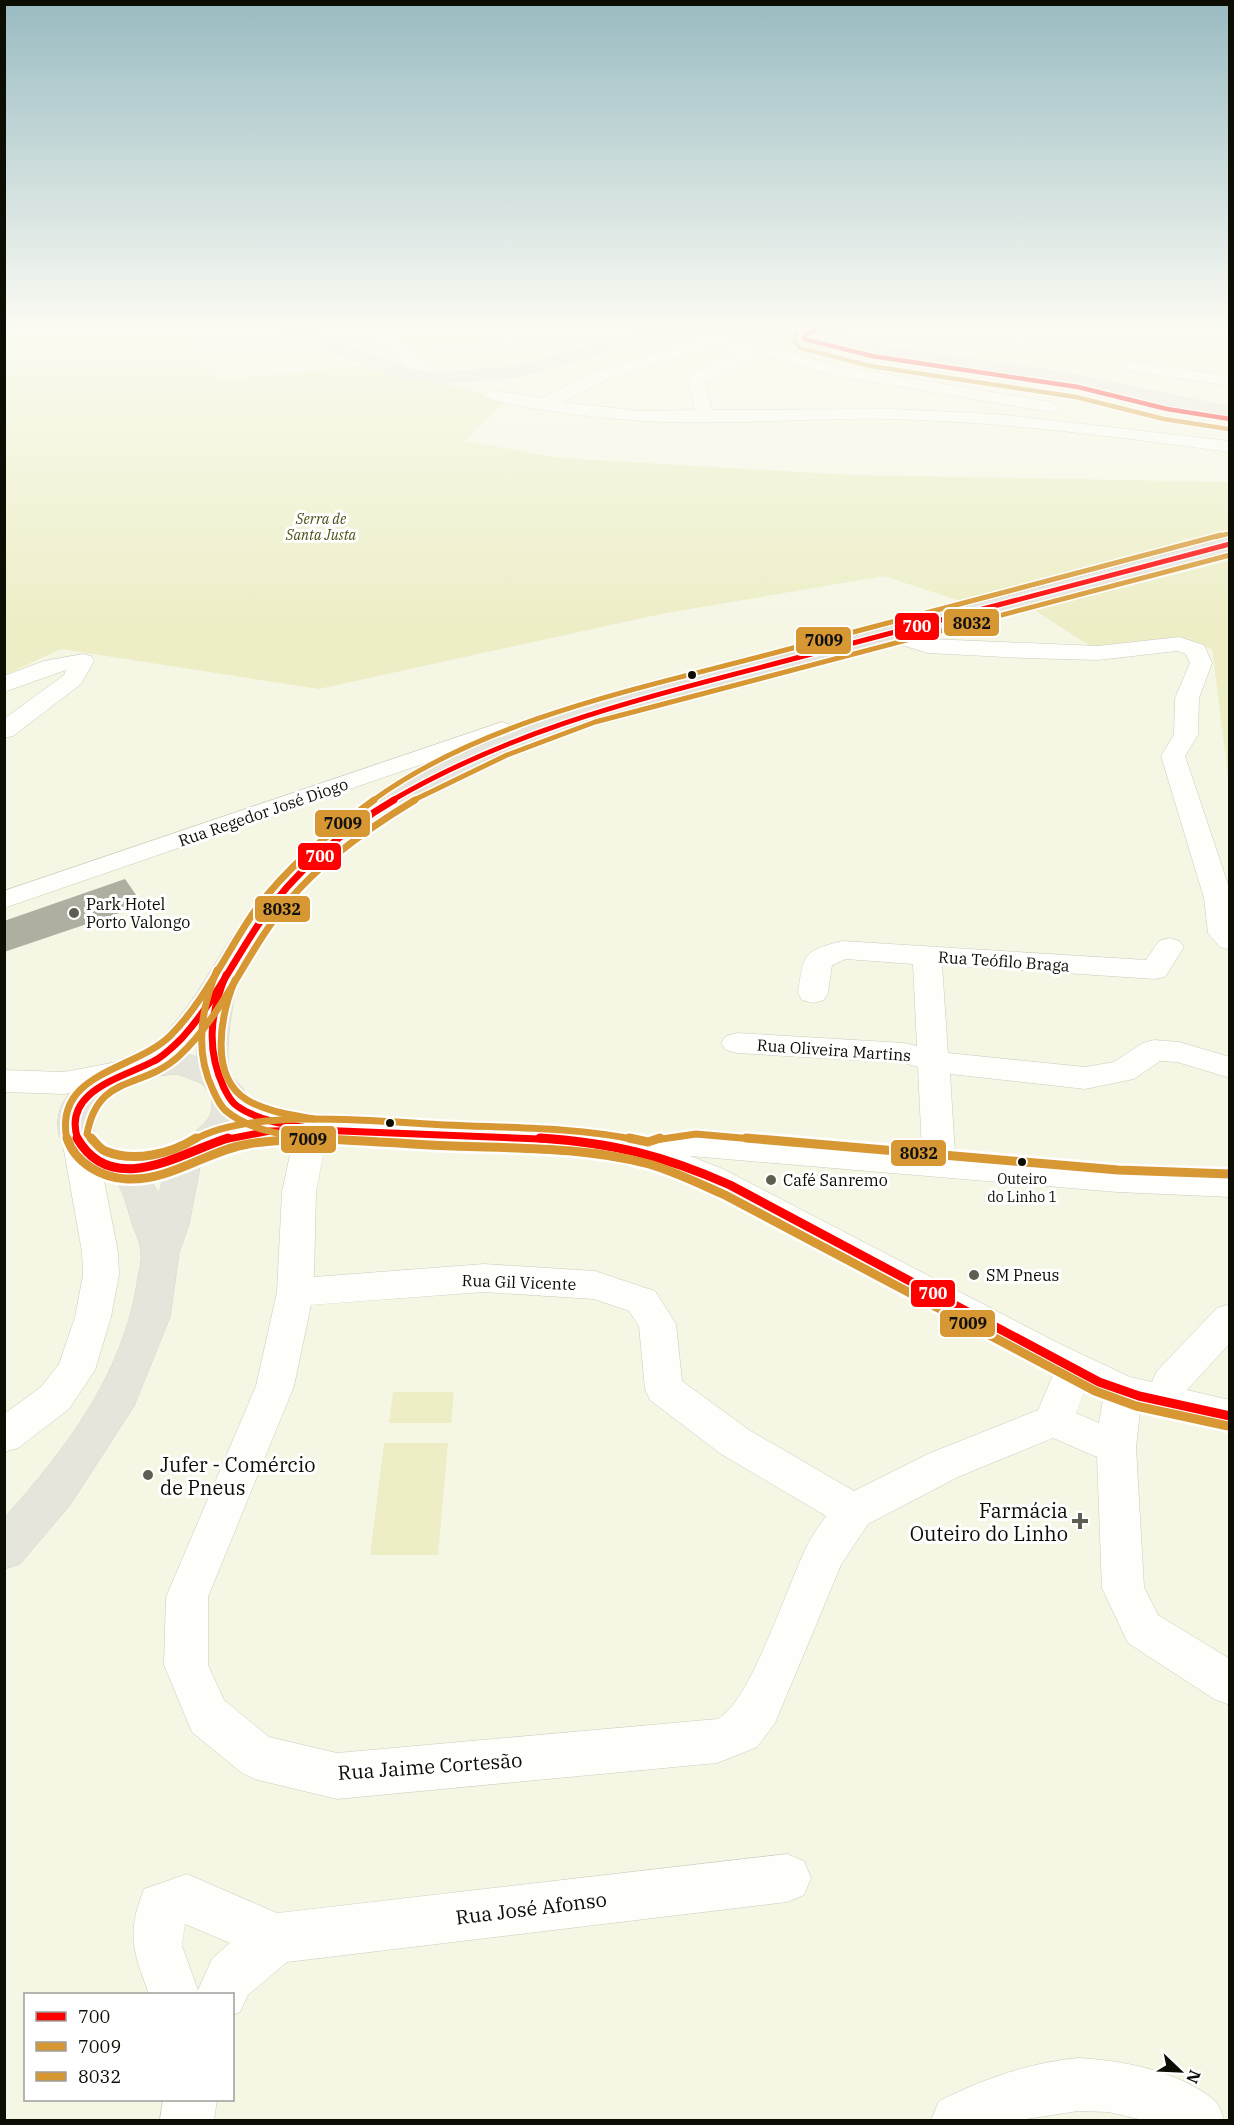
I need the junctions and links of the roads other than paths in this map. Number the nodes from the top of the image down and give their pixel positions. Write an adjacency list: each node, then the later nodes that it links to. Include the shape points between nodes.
1 (1120, 428): 2 (street)
2 (1230, 447)
3 (1230, 544): 4 (main road)
4 (890, 634): 7 (main road, via 592,712); 9 (street, via 928,646 1098,653 1179,644 1197,650 1201,663 1187,698 1186,735 1173,756 1218,898 1222,933)
5 (4, 685): 6 (street, via 60,662 83,661 73,679)
6 (4, 731)
7 (520, 736): 8 (street, Rua Regedor José Diogo, via 502,729); 12 (main road, via 419,784 352,828 269,908)
8 (4, 900)
9 (1230, 941)
10 (1169, 947): 11 (street, Rua Teófilo Braga, via 1155,970)
11 (927, 956): 13 (street, via 842,950 818,960); 15 (street, Rua Teófilo Braga)
12 (219, 987): 16 (main road, via 185,1034); 19 (main road, via 212,1037)
13 (813, 993)
14 (737, 1042): 15 (street, Rua Oliveira Martins)
15 (931, 1058): 17 (street, Rua Oliveira Martins, via 942,1063 1085,1078 1123,1071 1154,1050 1179,1052); 26 (street, Rua Teófilo Braga)
16 (137, 1068): 18 (street, via 84,1082 36,1086); 19 (main road, via 187,1064); 22 (main road, via 89,1095 76,1114)
17 (1230, 1068)
18 (4, 1081)
19 (223, 1089): 21 (street, via 273,1123); 23 (main road, via 225,1122)
20 (4, 1091): 22 (street, via 52,1106)
21 (312, 1129): 23 (street, via 244,1134); 24 (street, via 557,1140); 30 (street, Rua Jaime Cortesão, via 299,1192)
22 (78, 1135): 27 (main road, via 98,1160); 37 (street, via 100,1252 101,1275 87,1338 76,1370 55,1398)
23 (197, 1150): 27 (main road, via 154,1166); 29 (main road)
24 (649, 1153): 26 (street, via 694,1144); 32 (street, via 757,1201)
25 (1230, 1163): 28 (street)
26 (939, 1165): 28 (street)
27 (124, 1167): 29 (main road, via 142,1196)
28 (1216, 1184)
29 (160, 1253): 40 (main road, via 151,1317 114,1406 56,1492)
30 (295, 1292): 39 (street, Rua Gil Vicente, via 484,1278 595,1285 642,1301 657,1324 664,1389 735,1442); 39 (street, Rua Jaime Cortesão, via 275,1386 188,1597 186,1665 208,1716 258,1757 337,1776 717,1741 741,1731 759,1708 824,1555)
31 (1223, 1332): 34 (street, via 1172,1382)
32 (1074, 1369): 33 (street); 36 (street)
33 (1123, 1392): 34 (street); 38 (street)
34 (1163, 1400): 35 (street)
35 (1230, 1416)
36 (1053, 1421): 38 (street); 39 (street, via 944,1465)
37 (4, 1436)
38 (1116, 1447): 41 (street, via 1124,1588 1143,1629)
39 (853, 1511)
40 (4, 1550)
41 (1230, 1684)
42 (787, 1878): 43 (street, Rua José Afonso)
43 (276, 1938): 44 (street, via 187,1899 162,1907 157,1946); 45 (street, via 230,1977)
44 (173, 1993)
45 (223, 1993)
46 (190, 2101): 47 (street)
47 (187, 2121)
48 (958, 2121): 49 (street, via 987,2104 1051,2086 1094,2083 1143,2093)
49 (1197, 2121)

